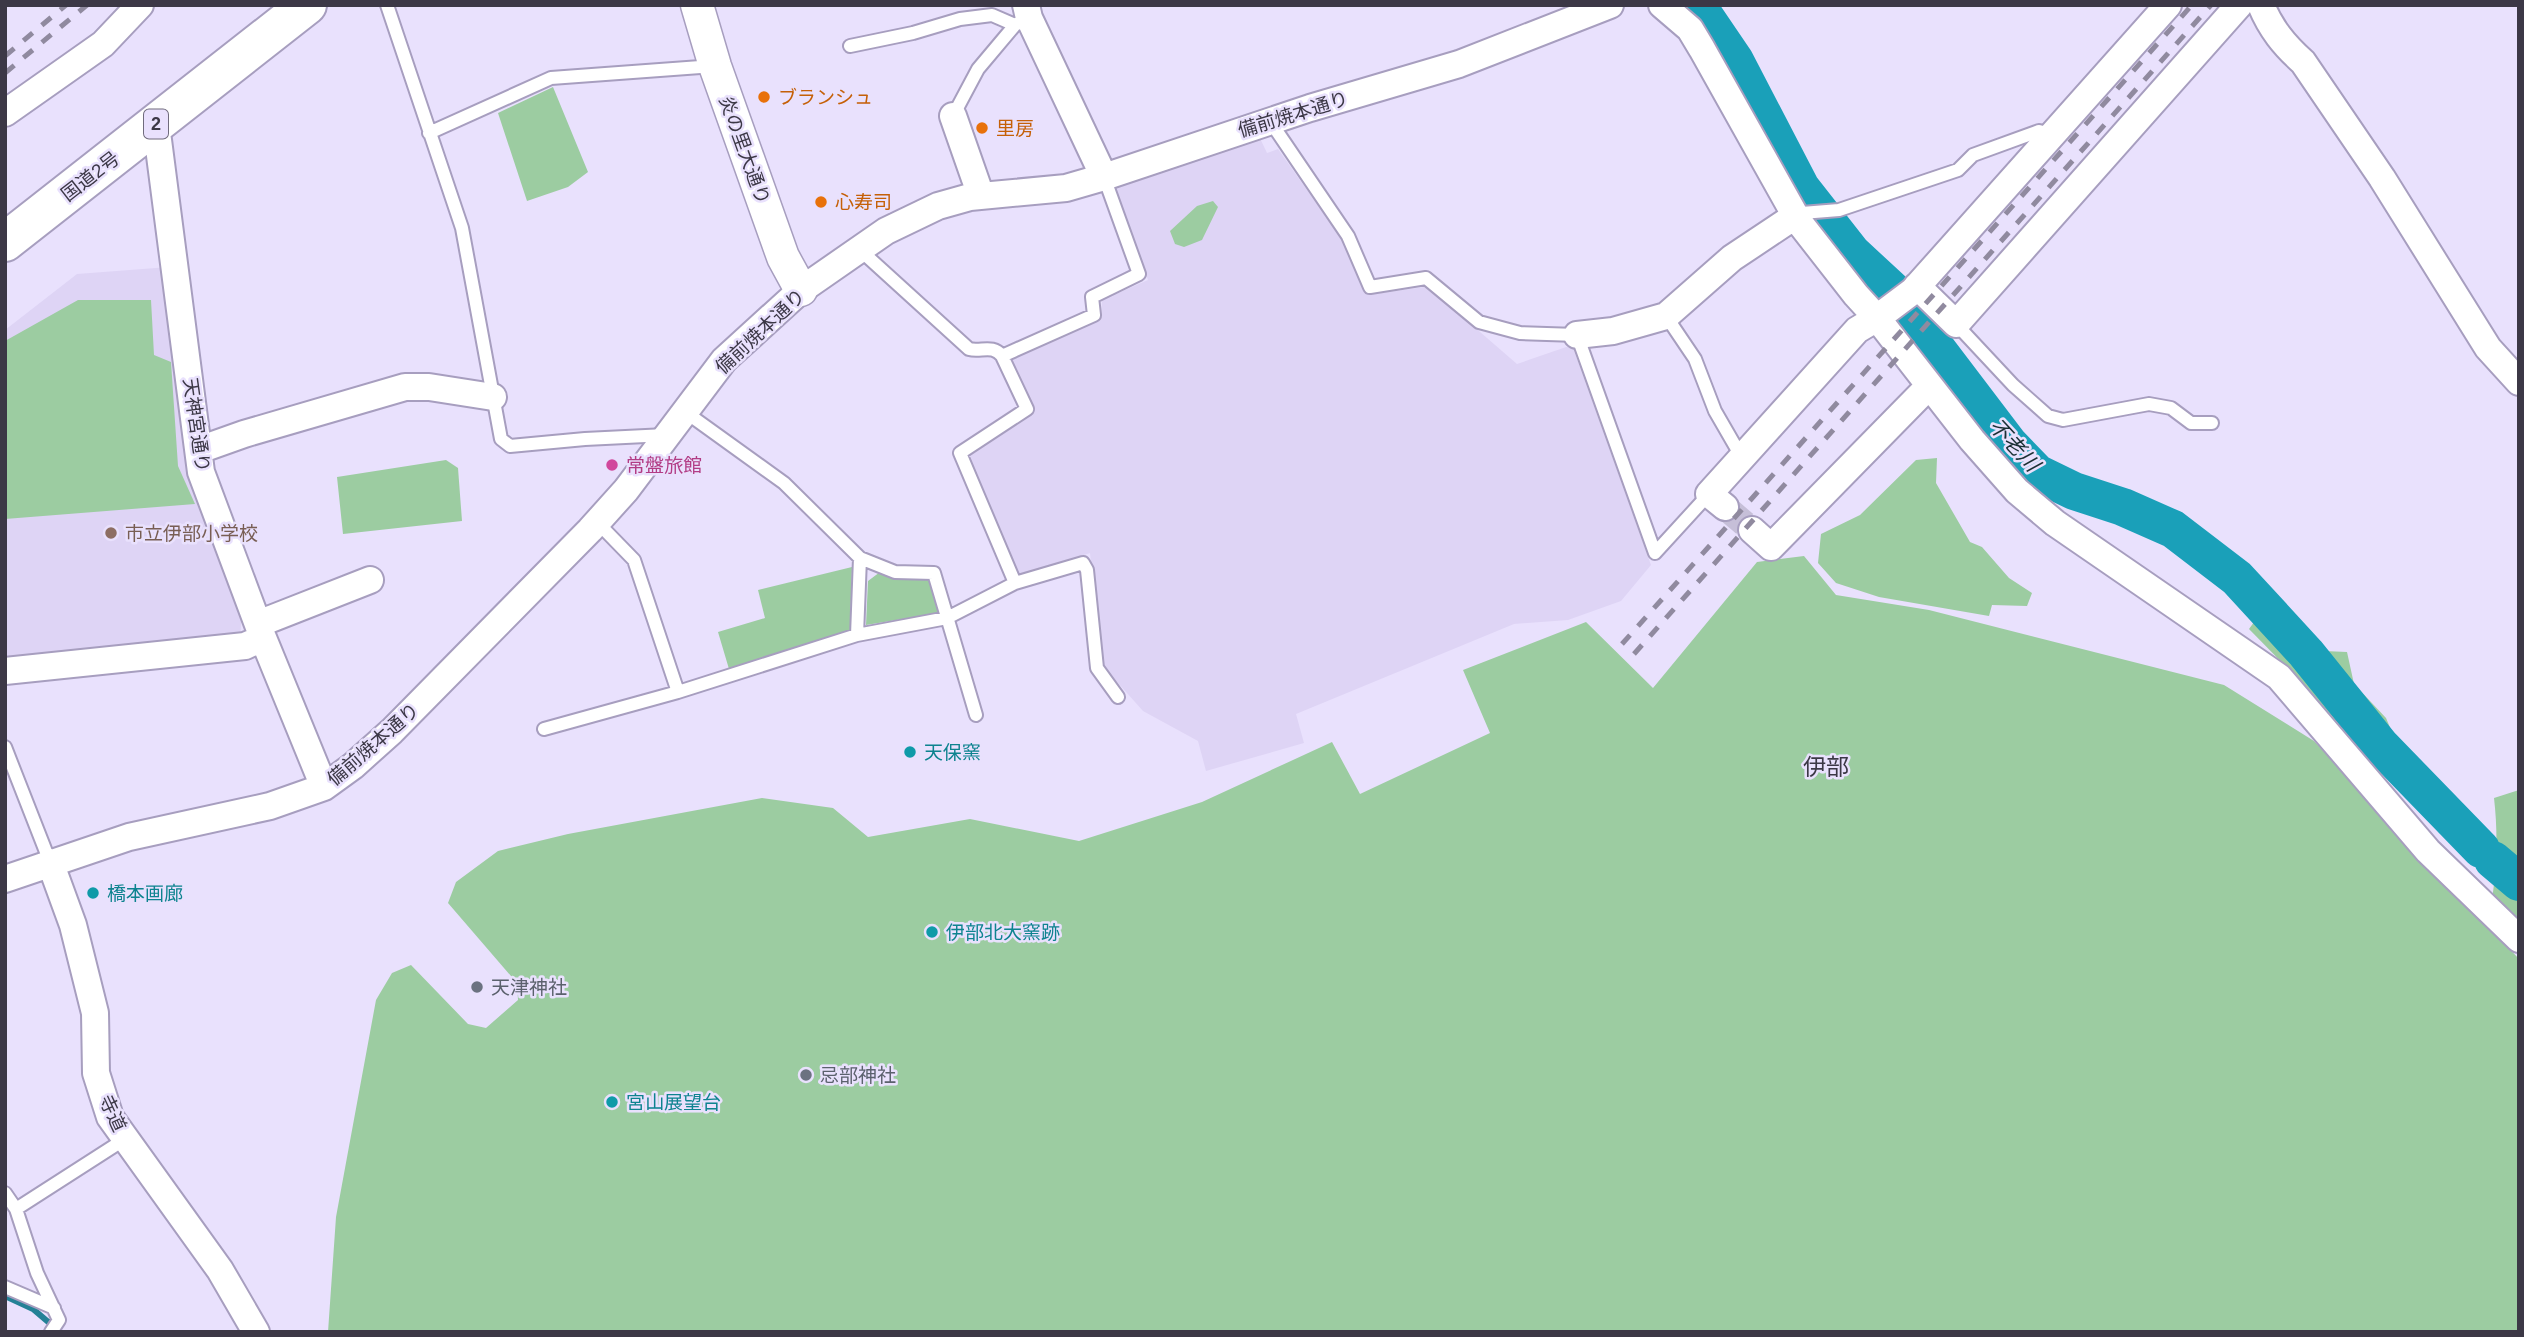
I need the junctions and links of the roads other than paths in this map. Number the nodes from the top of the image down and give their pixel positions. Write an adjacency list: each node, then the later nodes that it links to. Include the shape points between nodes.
1 (140, 5): 13 (street, via 103,44)
2 (307, 5): 16 (highway, 国道2号 / 2)
3 (387, 5): 17 (lane)
4 (697, 5): 12 (street, 炎の里大通り)
5 (1610, 5): 15 (street, 備前焼本通り, via 1459,64)
6 (1662, 5): 21 (street, via 1690,29)
7 (2168, 5): 18 (street)
8 (2239, 5): 28 (street)
9 (2261, 5): 31 (street, via 2271,27 2303,62 2382,178 2488,348)
10 (1023, 16): 11 (lane, via 960,19); 14 (lane, via 978,69); 19 (street)
11 (849, 46)
12 (715, 66): 17 (lane, via 551,78); 25 (street, 炎の里大通り, via 783,257)
13 (5, 113)
14 (953, 116): 20 (street)
15 (1270, 121): 19 (street, 備前焼本通り); 29 (lane, via 1348,236 1370,287 1426,278 1479,322 1520,333)
16 (153, 127): 22 (highway, 国道2号 / 2); 37 (street, 天神宮通り)
17 (429, 134): 33 (lane, via 462,228)
18 (2053, 135): 21 (lane, via 2039,131 1973,155 1958,170 1839,210); 24 (street)
19 (1104, 177): 20 (street, 備前焼本通り, via 1066,188); 30 (lane, via 1139,274 1092,297 1094,315)
20 (981, 196): 23 (street, 備前焼本通り, via 938,206)
21 (1799, 214): 26 (street, via 1856,295); 27 (street, via 1732,258)
22 (5, 242)
23 (859, 249): 25 (street, 備前焼本通り); 30 (lane, via 969,349 985,348)
24 (1915, 288): 26 (street); 28 (street)
25 (801, 290): 34 (street, 備前焼本通り, via 723,360)
26 (1882, 314): 32 (street); 38 (street, via 1857,330)
27 (1667, 316): 29 (street, via 1613,331); 38 (lane, via 1695,359 1715,411)
28 (1956, 324): 35 (lane, via 2012,385 2048,416 2063,420 2149,404 2171,408 2192,423)
29 (1577, 335): 39 (lane, via 1655,553)
30 (1002, 356): 44 (lane, via 1027,409 960,453)
31 (2519, 382)
32 (1929, 386): 41 (street, via 1772,547); 57 (street, via 2017,491 2055,523 2279,677 2428,851)
33 (493, 397): 36 (lane, via 500,439 510,446); 37 (street, via 405,387)
34 (684, 411): 36 (street, 備前焼本通り); 42 (lane, via 783,483)
35 (2212, 423)
36 (666, 435): 40 (street, 備前焼本通り)
37 (199, 450): 46 (street, 天神宮通り, via 201,472)
38 (1741, 456): 39 (street)
39 (1717, 500)
40 (597, 522): 49 (lane, via 634,559); 54 (street, 備前焼本通り, via 392,731)
41 (1752, 530)
42 (860, 558): 45 (lane, via 895,572 934,573); 47 (lane)
43 (370, 580): 46 (street)
44 (1015, 583): 45 (lane); 50 (lane, via 1083,563 1097,668)
45 (947, 618): 47 (lane); 51 (lane)
46 (260, 631): 48 (street, via 244,646); 54 (street, 天神宮通り)
47 (857, 635): 49 (lane)
48 (5, 671)
49 (678, 692): 52 (lane)
50 (1118, 697)
51 (976, 715)
52 (544, 729)
53 (5, 747): 55 (lane)
54 (324, 787): 55 (street, 備前焼本通り, via 270,806 130,837)
55 (50, 862): 56 (street, 備前焼本通り); 58 (street, 寺道, via 74,925 95,1013 96,1073 110,1117)
56 (5, 879)
57 (2519, 939)
58 (125, 1139): 60 (lane); 64 (street, 寺道, via 220,1270)
59 (5, 1193): 60 (lane)
60 (16, 1209): 62 (lane)
61 (5, 1287): 62 (lane)
62 (54, 1308): 63 (lane, via 59,1320)
63 (54, 1327)
64 (256, 1332)

